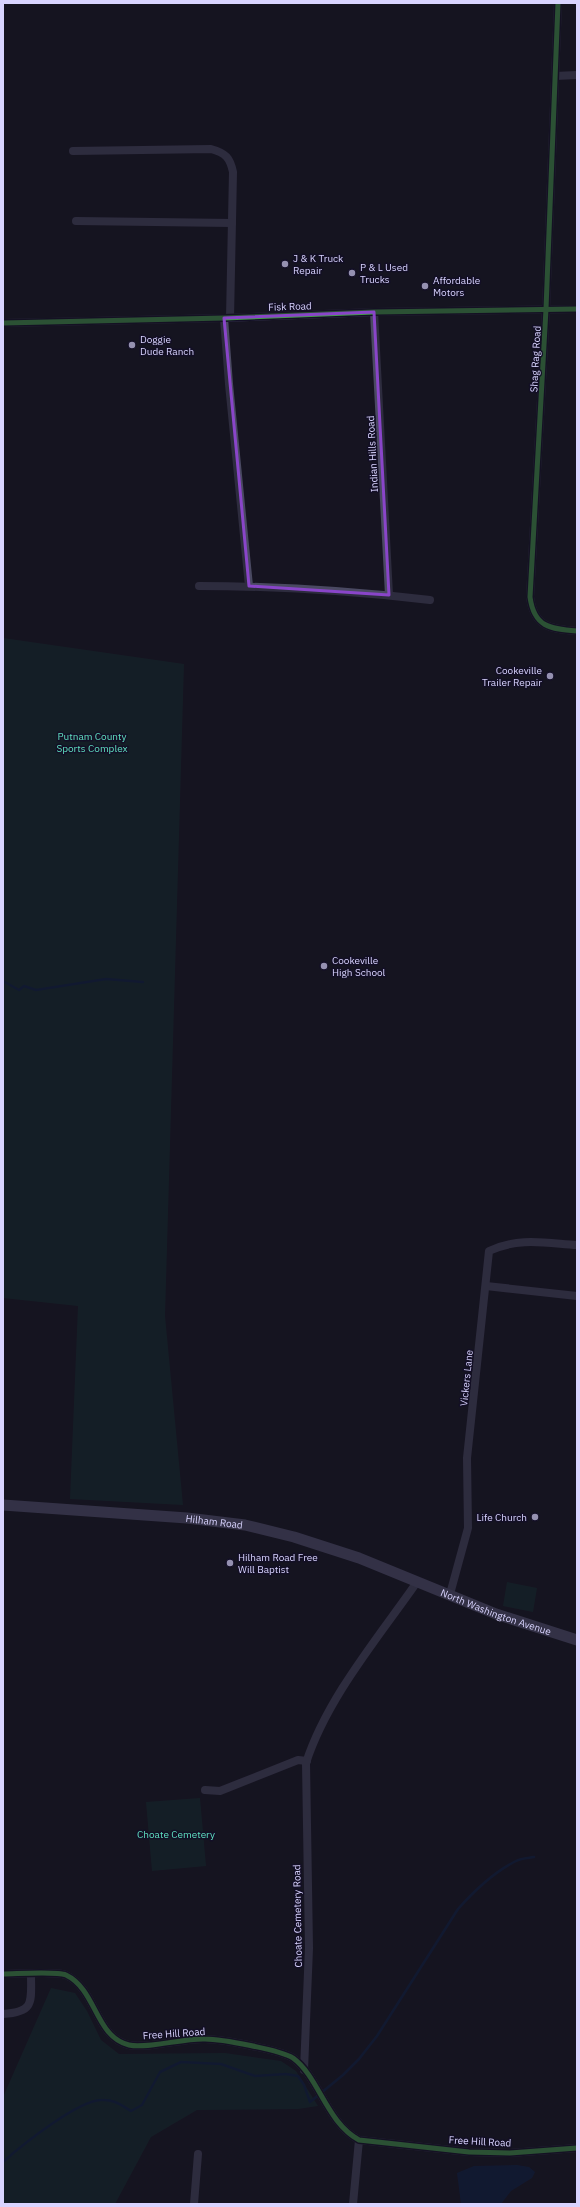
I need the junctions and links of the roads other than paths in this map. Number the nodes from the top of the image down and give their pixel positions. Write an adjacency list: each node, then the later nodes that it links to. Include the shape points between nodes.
1 (558, 3): 3 (street, Shag Rag Road)
2 (577, 75): 3 (street)
3 (556, 76): 7 (street, Shag Rag Road)
4 (74, 151): 6 (street, via 211,149 224,153 230,160 233,172)
5 (76, 221): 6 (street)
6 (232, 223): 10 (street)
7 (546, 309): 8 (street, Fisk Road); 9 (street, Fisk Road); 16 (street, Shag Rag Road, via 530,596 532,610 545,626 557,630)
8 (577, 309)
9 (374, 312): 10 (street, Fisk Road); 14 (street, Indian Hills Road)
10 (227, 318): 11 (street, Fisk Road); 13 (street, via 229,384)
11 (3, 323)
12 (199, 586): 13 (street)
13 (249, 586): 14 (street)
14 (389, 595): 15 (street)
15 (430, 600)
16 (577, 631)
17 (577, 1245): 18 (street, Vickers Lane, via 524,1241 489,1251)
18 (486, 1286): 19 (street); 22 (street, Vickers Lane, via 467,1458 468,1528)
19 (577, 1296)
20 (3, 1505): 21 (main road, Hilham Road, via 187,1518 245,1525 294,1537 359,1558)
21 (417, 1582): 22 (main road, North Washington Avenue); 24 (street, Choate Cemetery Road, via 333,1703 313,1740)
22 (450, 1594): 23 (main road, North Washington Avenue, via 496,1614)
23 (577, 1640)
24 (306, 1761): 25 (street, via 298,1760 220,1791); 29 (street, Choate Cemetery Road, via 309,1948)
25 (205, 1790)
26 (3, 1974): 27 (street, Free Hill Road)
27 (31, 1974): 28 (street, via 31,2002 28,2008 17,2013); 29 (street, Free Hill Road, via 65,1975 76,1982 87,1994 112,2036 120,2042 131,2045 204,2039 292,2058)
28 (3, 2014)
29 (304, 2070): 30 (street, Free Hill Road, via 339,2124)
30 (359, 2140): 31 (street, Free Hill Road, via 470,2152 510,2153); 34 (street)
31 (577, 2148)
32 (198, 2154): 33 (street)
33 (194, 2204)
34 (353, 2204)

